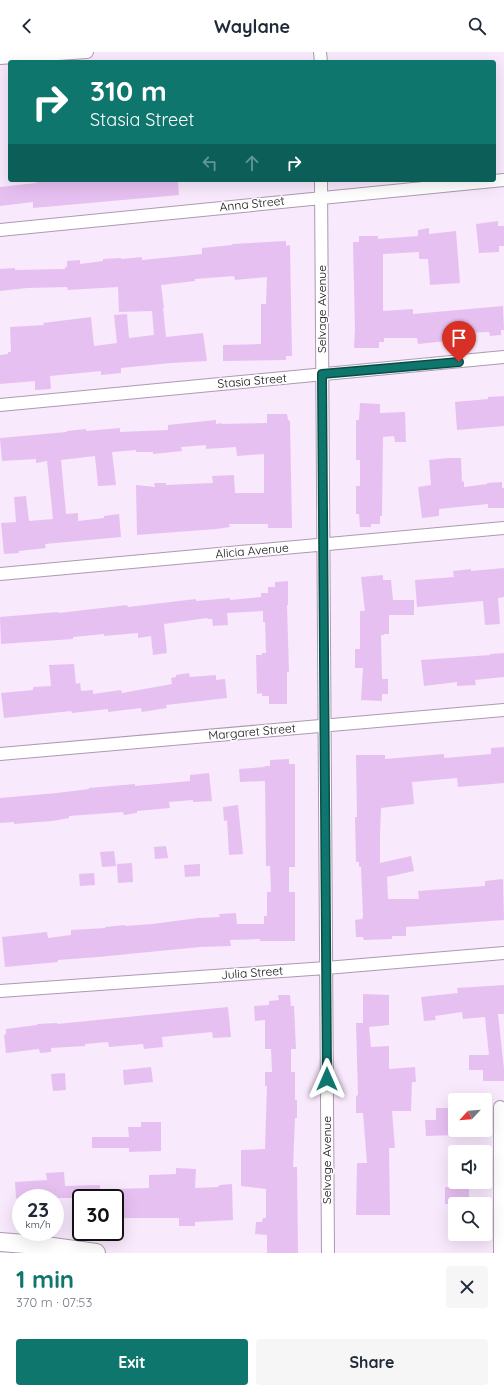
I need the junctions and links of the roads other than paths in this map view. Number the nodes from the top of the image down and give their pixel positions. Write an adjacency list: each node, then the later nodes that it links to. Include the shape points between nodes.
1 (87, 52): 2 (street)
2 (0, 58)
3 (321, 182): 5 (street, Selvage Avenue)
4 (484, 182): 5 (street, Anna Street)
5 (321, 198): 6 (street, Anna Street); 8 (street, Selvage Avenue)
6 (0, 230)
7 (504, 357): 8 (street, Stasia Street)
8 (322, 374): 9 (street, Stasia Street); 11 (street, Selvage Avenue)
9 (0, 405)
10 (504, 528): 11 (street, Alicia Avenue)
11 (324, 544): 12 (street, Alicia Avenue); 14 (street, Selvage Avenue)
12 (0, 574)
13 (504, 710): 14 (street, Margaret Street)
14 (325, 725): 15 (street, Margaret Street); 17 (street, Selvage Avenue)
15 (0, 754)
16 (504, 953): 17 (street, Julia Street)
17 (326, 968): 18 (street, Julia Street); 22 (street, Selvage Avenue)
18 (0, 992)
19 (500, 1107): 23 (street)
20 (0, 1242): 21 (street)
21 (96, 1253)
22 (328, 1253)
23 (500, 1253)

